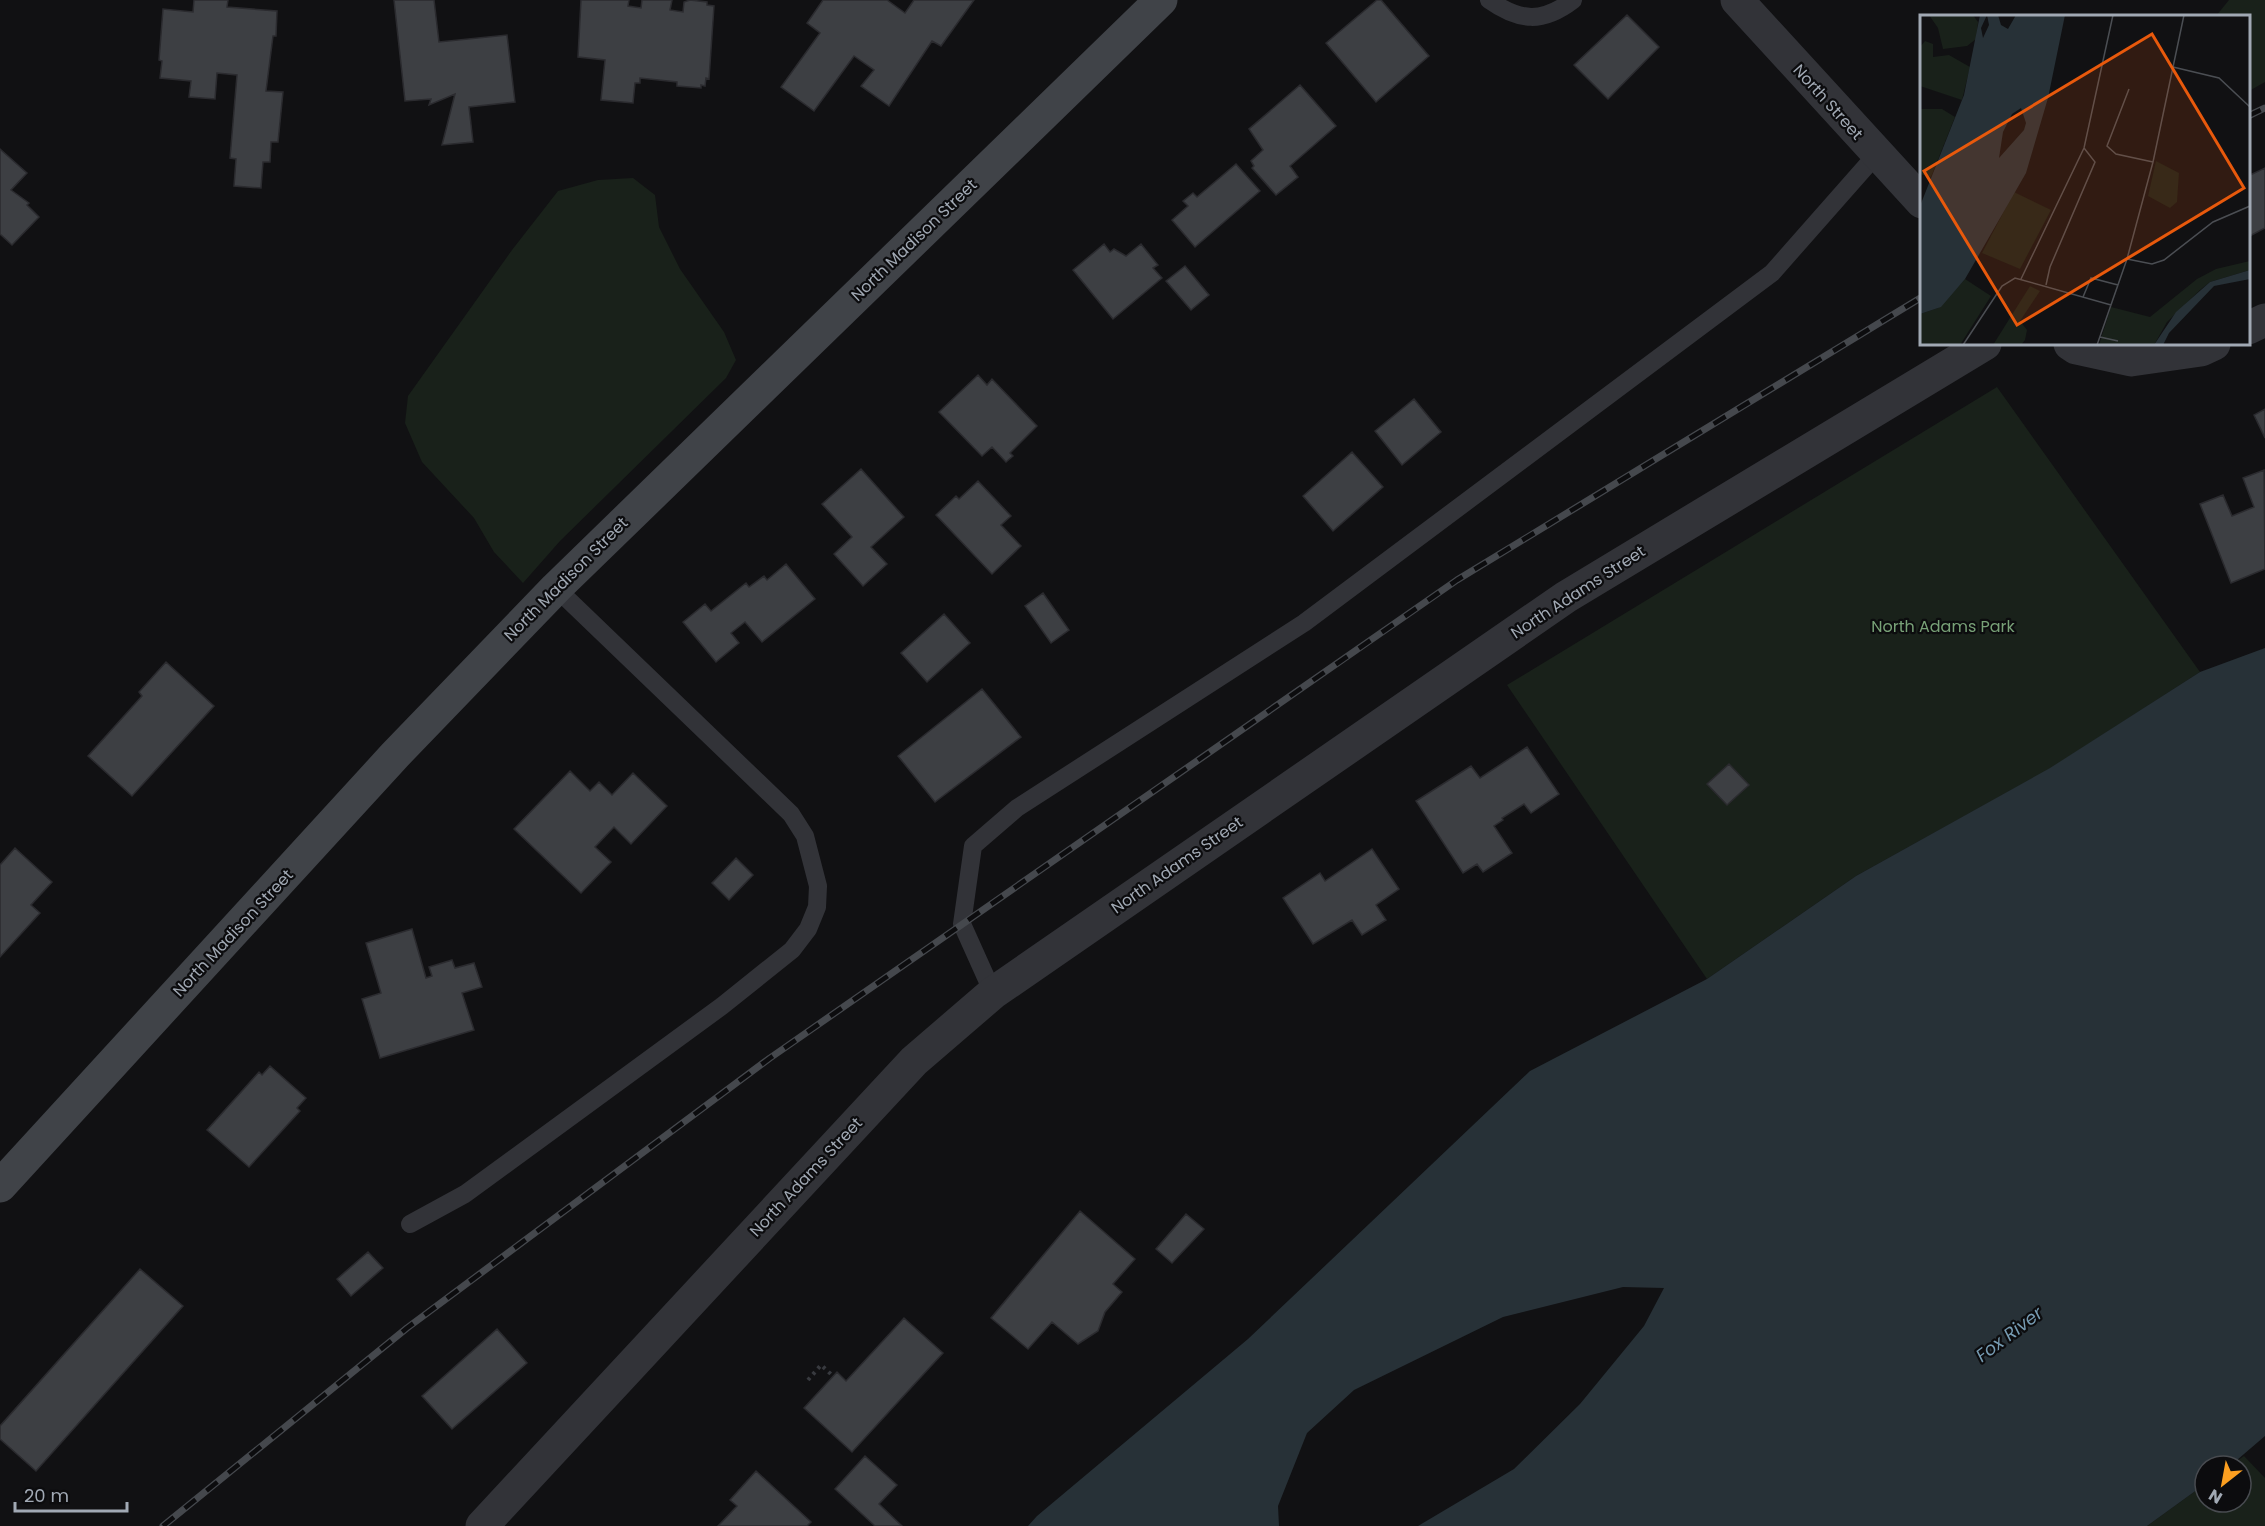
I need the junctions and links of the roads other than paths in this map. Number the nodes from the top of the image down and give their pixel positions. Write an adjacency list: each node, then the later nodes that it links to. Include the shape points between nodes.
1 (1161, 0): 12 (street, North Madison Street)
2 (1489, 0): 3 (lane, via 1502,10 1537,18 1555,14)
3 (1573, 0)
4 (1737, 0): 5 (street, North Street)
5 (1876, 155): 6 (street, North Street); 13 (lane, via 1772,273 1304,624 1017,808 973,846 962,924)
6 (1920, 200)
7 (2265, 320): 8 (street)
8 (2250, 327)
9 (1982, 345): 13 (street, North Adams Street, via 1566,597)
10 (2072, 345): 11 (street, via 2131,360)
11 (2212, 345)
12 (556, 588): 14 (street, North Madison Street, via 395,755); 15 (lane, via 791,814 806,836 818,886 817,907 808,929 792,950 722,1006 465,1194)
13 (993, 993): 16 (street, North Adams Street, via 914,1061)
14 (0, 1186)
15 (410, 1224)
16 (482, 1526)

